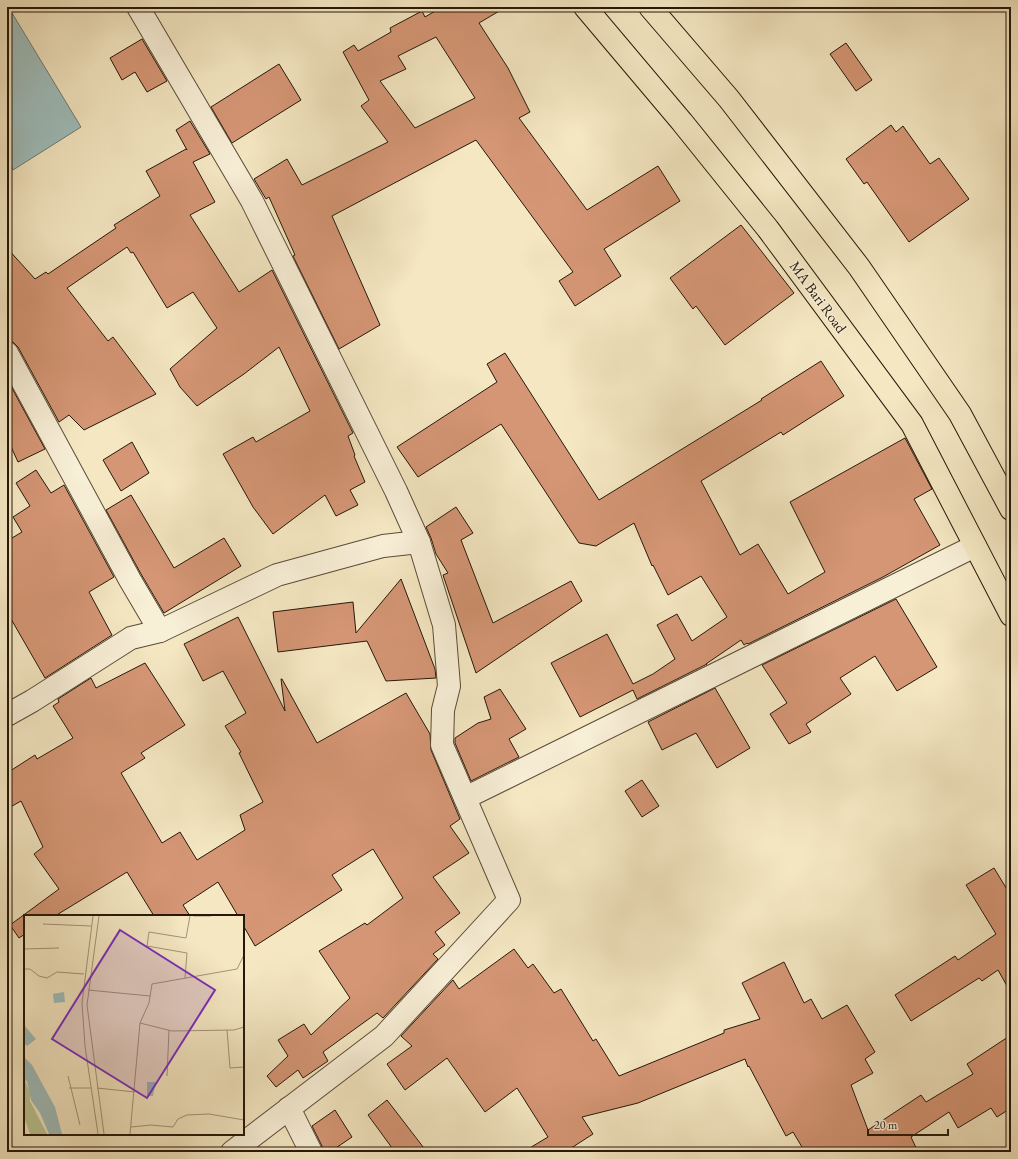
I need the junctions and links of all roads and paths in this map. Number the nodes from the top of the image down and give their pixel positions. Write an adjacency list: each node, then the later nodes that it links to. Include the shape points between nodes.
1 (138, 7): 6 (street, via 252,201)
2 (585, 7): 7 (main road, MA Bari Road, via 768,229 912,424)
3 (650, 7): 5 (main road, via 729,99 859,267 960,414)
4 (7, 353): 9 (street)
5 (1011, 509)
6 (419, 542): 9 (street, via 382,546 277,575); 11 (street, via 444,625 449,686 443,710 442,745)
7 (975, 546): 8 (main road, MA Bari Road); 11 (street)
8 (1011, 615)
9 (160, 631): 10 (street, via 131,638)
10 (7, 715)
11 (464, 798): 12 (street, via 509,900 384,1036)
12 (289, 1108): 13 (street); 14 (street)
13 (232, 1152)
14 (311, 1152)

